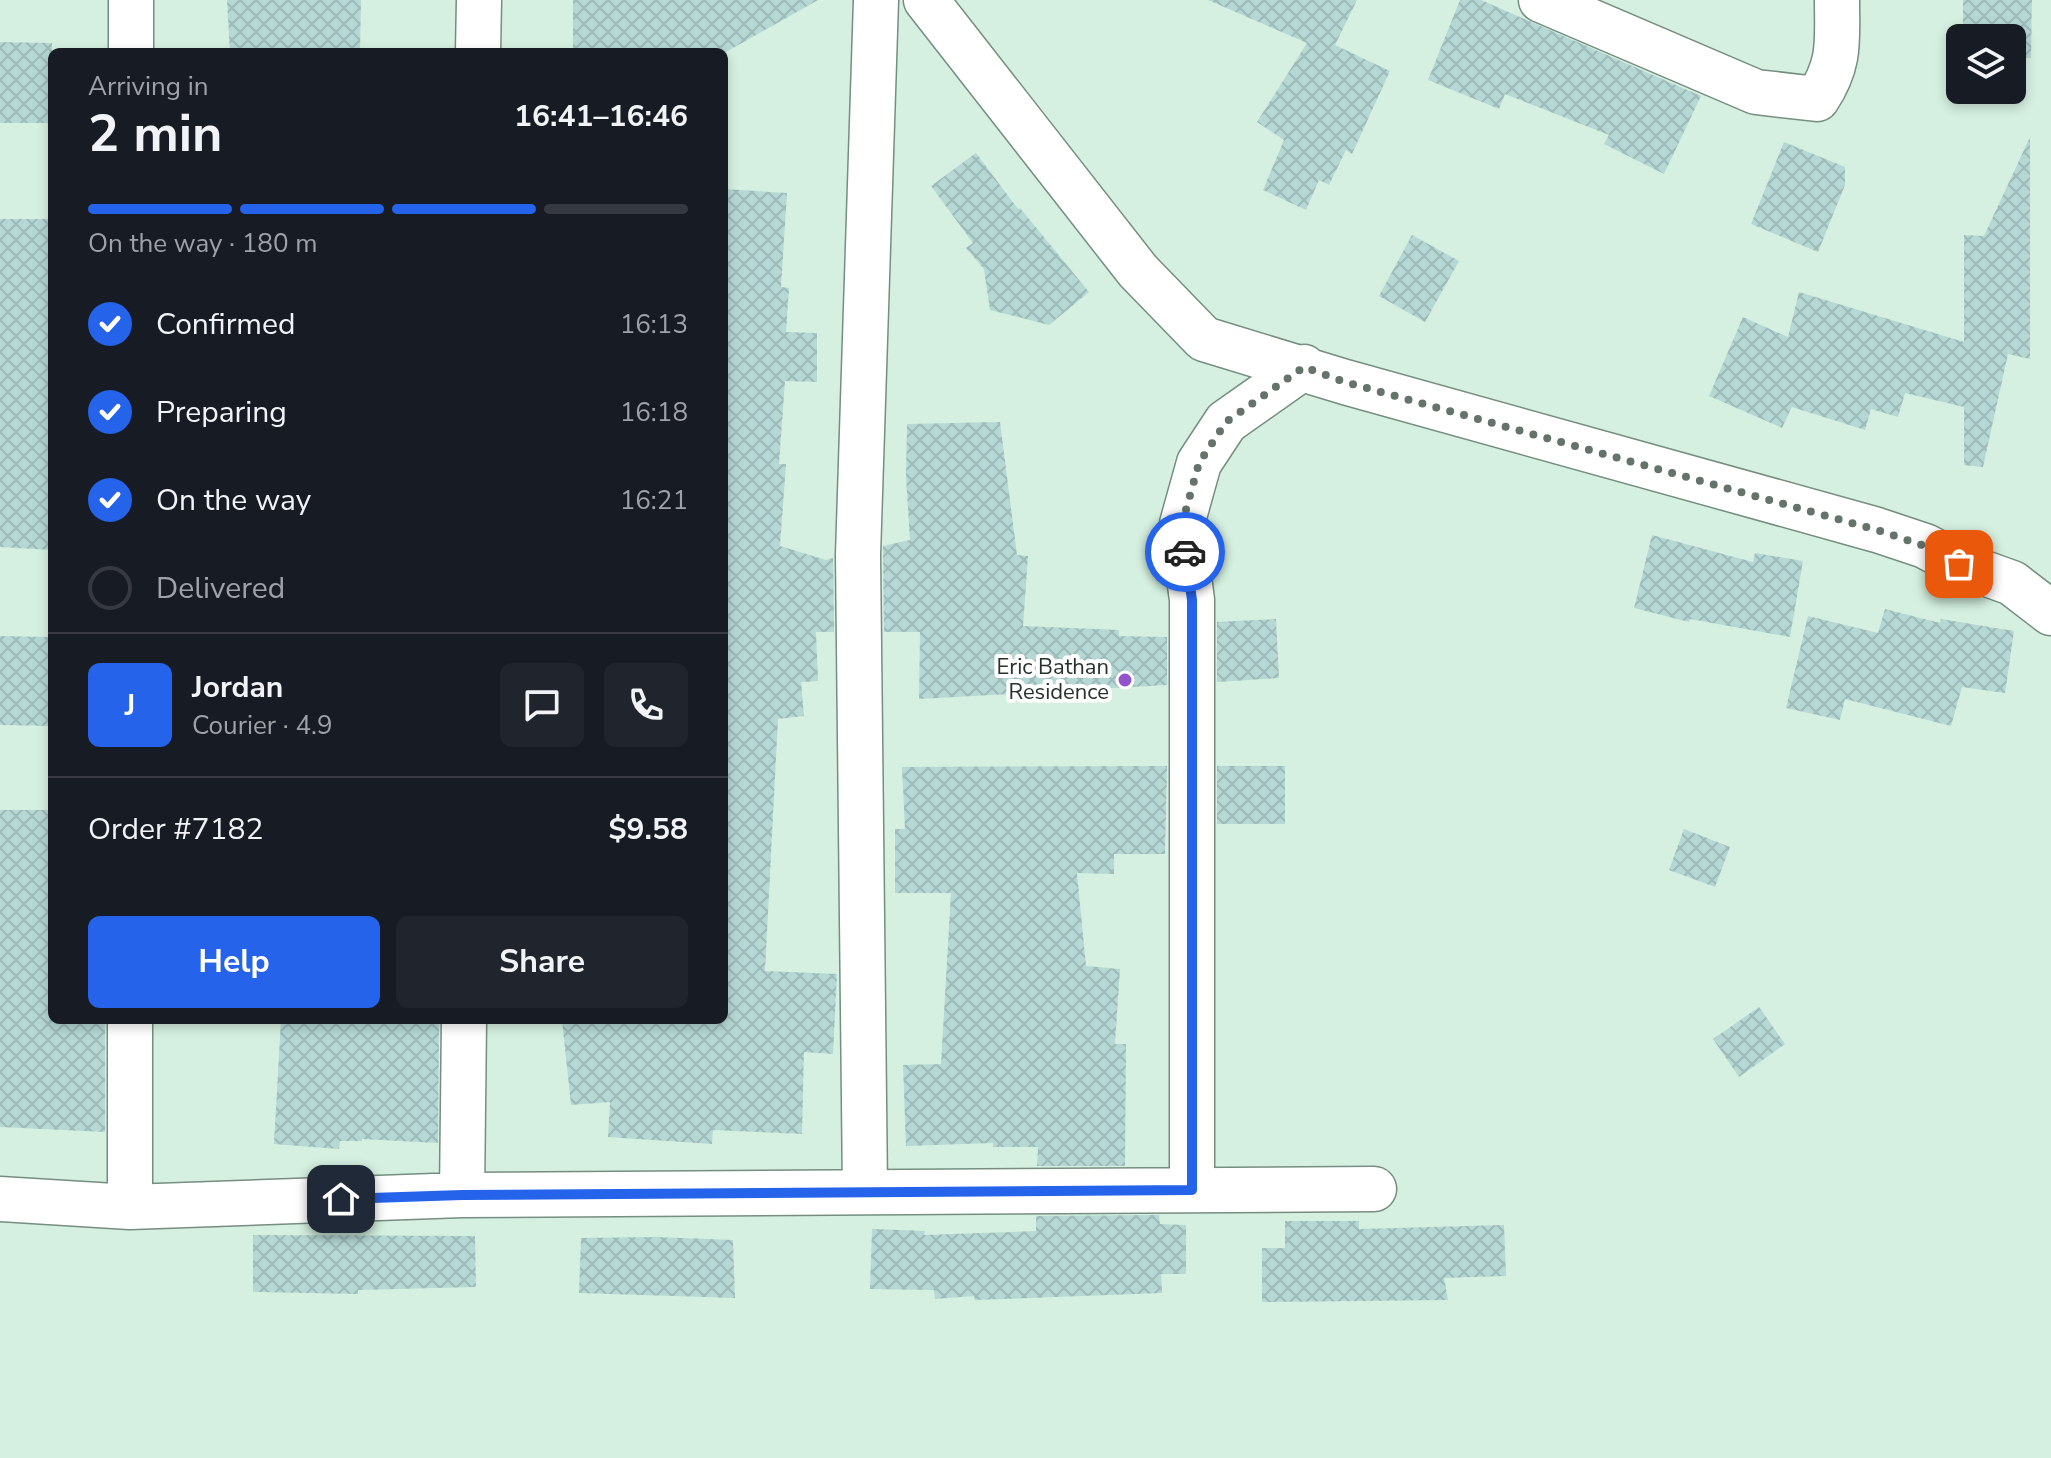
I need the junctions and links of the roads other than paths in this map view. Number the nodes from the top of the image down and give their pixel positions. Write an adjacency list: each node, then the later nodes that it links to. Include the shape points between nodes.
1 (131, 0): 7 (street)
2 (479, 0): 8 (street)
3 (876, 0): 15 (street, via 858,555)
4 (926, 0): 9 (street, via 1175,311 1204,339)
5 (1541, 0): 6 (street, via 1756,92 1817,99 1836,60)
6 (1837, 0)
7 (131, 48)
8 (478, 48)
9 (1304, 367): 10 (street, via 1877,530 2012,583); 14 (street, via 1226,422 1199,463 1182,524 1192,600)
10 (2051, 613)
11 (130, 1024): 18 (street)
12 (464, 1024): 16 (street)
13 (1374, 1189): 14 (street)
14 (1192, 1190): 15 (street)
15 (865, 1191): 16 (street)
16 (462, 1195): 18 (street)
17 (0, 1199): 18 (street)
18 (130, 1207)

